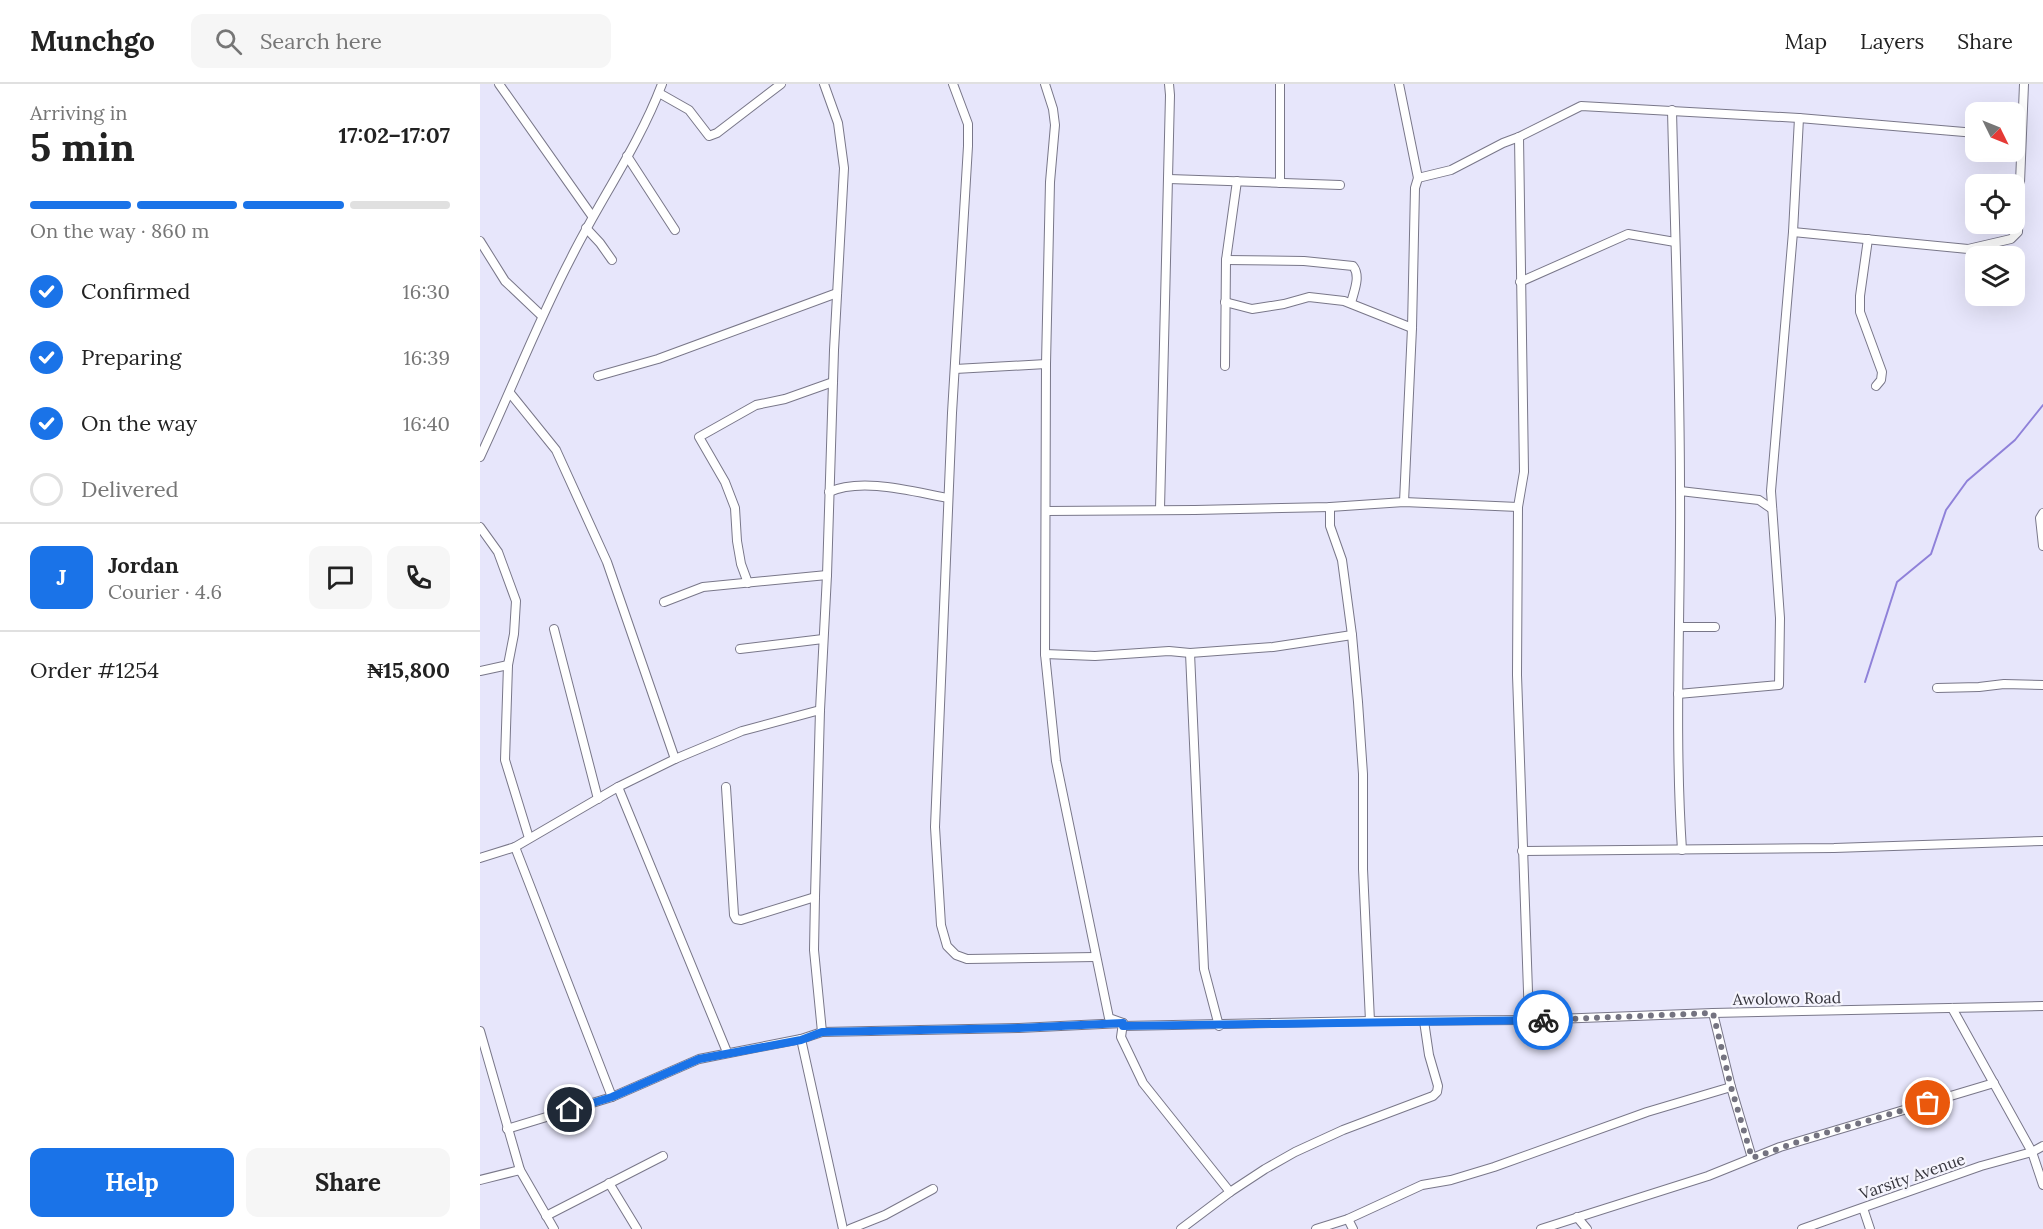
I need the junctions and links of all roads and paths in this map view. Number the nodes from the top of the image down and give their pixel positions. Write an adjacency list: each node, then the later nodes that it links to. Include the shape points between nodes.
1 (499, 84): 24 (street)
2 (662, 84): 11 (street)
3 (781, 84): 11 (street, via 709,136 689,110)
4 (824, 84): 34 (street, via 838,123 844,168)
5 (953, 84): 41 (street, via 968,124)
6 (1045, 84): 39 (street, via 1054,125)
7 (1168, 84): 20 (street)
8 (1280, 84): 22 (street)
9 (1399, 84): 19 (street)
10 (2024, 84): 12 (street)
11 (659, 93): 17 (street)
12 (2022, 102)
13 (1672, 110): 14 (street); 16 (street, via 1581,106); 30 (street)
14 (1799, 118): 15 (street); 27 (street)
15 (1965, 132)
16 (1519, 137): 19 (street, via 1451,170); 33 (street)
17 (627, 156): 24 (street); 26 (street)
18 (2018, 162): 28 (street, via 2018,232 2011,239 1968,249)
19 (1418, 178): 38 (street)
20 (1169, 179): 21 (street); 57 (street)
21 (1237, 181): 22 (street); 32 (street)
22 (1280, 183): 23 (street)
23 (1340, 186)
24 (592, 216): 25 (street)
25 (586, 228): 31 (street); 37 (street)
26 (675, 230)
27 (1793, 232): 28 (street); 50 (street)
28 (1868, 239): 44 (street, via 1860,312 1882,372)
29 (480, 241): 37 (street, via 505,281)
30 (1675, 242): 33 (street, via 1628,234); 49 (street)
31 (612, 260)
32 (1226, 260): 35 (street); 36 (street, via 1353,266 1357,276)
33 (1520, 282): 56 (street, via 1524,472)
34 (837, 293): 42 (street, via 658,359); 43 (street)
35 (1225, 302): 36 (street, via 1252,309 1309,297); 40 (street)
36 (1351, 303): 38 (street)
37 (542, 316): 45 (street)
38 (1412, 328): 54 (street)
39 (1046, 364): 41 (street); 59 (street)
40 (1225, 366)
41 (955, 369): 52 (street)
42 (598, 376)
43 (833, 382): 47 (street); 64 (street, via 756,405 699,437 735,508 737,541)
44 (1876, 386)
45 (510, 393): 46 (street); 80 (street, via 556,450 607,562)
46 (480, 457)
47 (830, 471): 48 (street); 51 (street)
48 (839, 488): 51 (street); 52 (street, via 873,486)
49 (1680, 491): 53 (street); 66 (street)
50 (1771, 491): 53 (street); 58 (street)
51 (829, 492): 63 (street)
52 (948, 498): 91 (street, via 935,826 941,925 947,946 967,959)
53 (1759, 500): 58 (street)
54 (1404, 502): 55 (street); 56 (street)
55 (1330, 507): 57 (street); 69 (street, via 1330,526 1342,560)
56 (1518, 507): 88 (street)
57 (1160, 509): 59 (street)
58 (1772, 509): 78 (street, via 1780,618 1779,685)
59 (1046, 510): 73 (street)
60 (2043, 513): 62 (street)
61 (480, 527): 74 (street, via 498,552 516,601)
62 (2043, 546)
63 (826, 575): 64 (street); 70 (street)
64 (748, 583): 65 (street, via 703,587)
65 (664, 602)
66 (1679, 627): 67 (street); 78 (street)
67 (1715, 627)
68 (554, 629): 83 (street)
69 (1352, 635): 72 (street, via 1273,647); 96 (street, via 1363,774)
70 (823, 639): 71 (street); 79 (street)
71 (740, 649)
72 (1190, 653): 73 (street); 99 (street, via 1204,969)
73 (1045, 654): 91 (street, via 1056,761)
74 (508, 664): 75 (street); 84 (street, via 505,760)
75 (480, 671)
76 (2043, 685): 77 (street)
77 (1937, 688)
78 (1678, 694): 87 (street)
79 (820, 710): 80 (street, via 742,730); 90 (street)
80 (675, 759): 81 (street)
81 (618, 787): 83 (street); 103 (street)
82 (726, 787): 90 (street, via 736,919)
83 (598, 799): 84 (street)
84 (529, 838): 86 (street)
85 (2043, 841): 87 (street)
86 (515, 847): 89 (street); 106 (street)
87 (1682, 850): 88 (street)
88 (1522, 851): 95 (street)
89 (480, 858)
90 (815, 897): 101 (street, via 814,950)
91 (1095, 957): 98 (street, via 1109,1018)
92 (2043, 1006): 93 (street, Awolowo Road)
93 (1952, 1008): 94 (street, Awolowo Road); 104 (street)
94 (1713, 1013): 95 (street, Awolowo Road); 105 (street)
95 (1529, 1020): 97 (street, Awolowo Road)
96 (1370, 1021): 97 (street, Awolowo Road); 99 (street, Awolowo Road)
97 (1424, 1022): 117 (street, via 1438,1086 1433,1096 1295,1152)
98 (1123, 1023): 99 (street, Awolowo Road); 101 (street, Awolowo Road); 117 (street, via 1121,1037 1143,1083)
99 (1219, 1026)
100 (480, 1031): 107 (street)
101 (822, 1032): 102 (street, Awolowo Road)
102 (801, 1040): 103 (street, Awolowo Road); 124 (street)
103 (727, 1052): 106 (street, Awolowo Road, via 684,1064)
104 (1994, 1083): 109 (street); 111 (street)
105 (1731, 1087): 111 (street); 121 (street, via 1647,1112 1494,1167 1422,1185)
106 (612, 1097): 107 (street, Awolowo Road)
107 (507, 1129): 112 (street)
108 (2043, 1146): 109 (street, Varsity Avenue)
109 (2032, 1152): 115 (street); 118 (street, Varsity Avenue)
110 (663, 1156): 114 (street)
111 (1752, 1158): 120 (street)
112 (520, 1170): 113 (street); 119 (street)
113 (480, 1180)
114 (609, 1184): 119 (street); 123 (street)
115 (2043, 1185)
116 (933, 1189): 125 (street)
117 (1230, 1192): 126 (street)
118 (1863, 1208): 131 (street, Varsity Avenue); 132 (street)
119 (546, 1216): 122 (street)
120 (1577, 1218): 129 (street); 130 (street)
121 (1348, 1219): 127 (street); 128 (street)
122 (554, 1229)
123 (637, 1229)
124 (843, 1229)
125 (850, 1229)
126 (1181, 1229)
127 (1316, 1229)
128 (1353, 1229)
129 (1541, 1229)
130 (1587, 1229)
131 (1802, 1229)
132 (1870, 1229)

